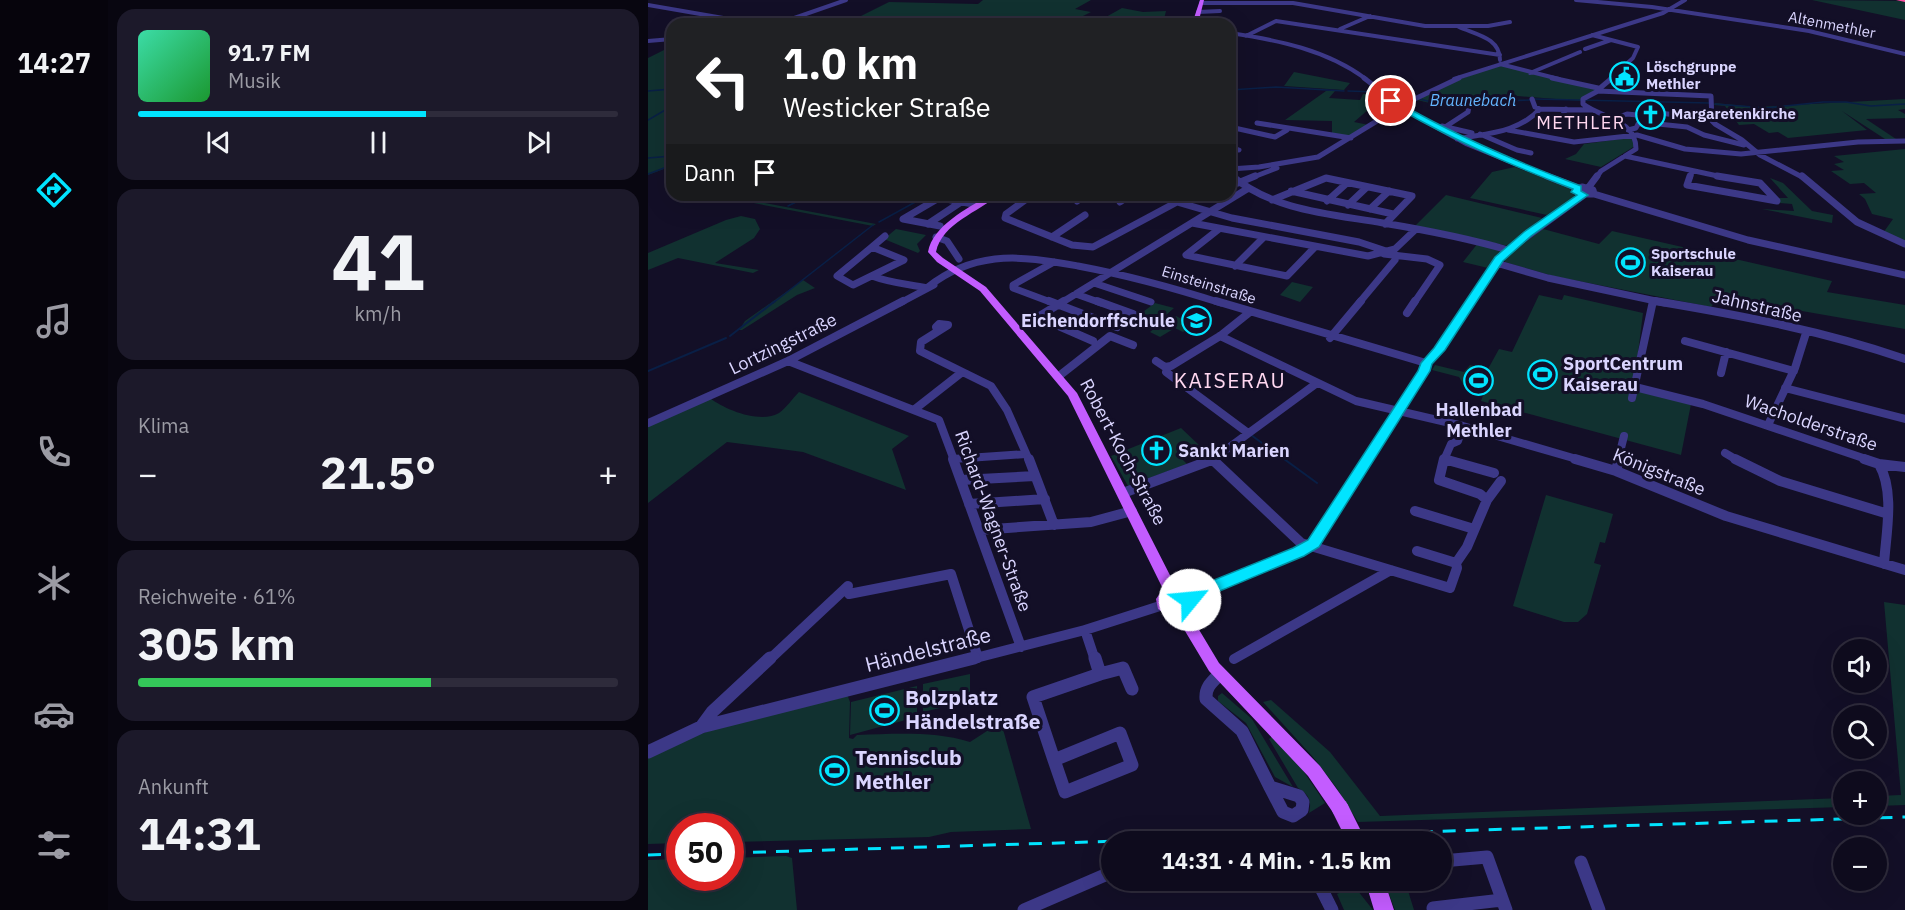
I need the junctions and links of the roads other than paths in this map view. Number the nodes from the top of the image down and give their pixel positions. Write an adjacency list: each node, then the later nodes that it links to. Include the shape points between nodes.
1 (846, 0): 15 (street)
2 (1576, 0): 10 (street, Altenmethler)
3 (1685, 0): 10 (street)
4 (1899, 0): 5 (highway)
5 (1905, 0)
6 (1201, 1): 8 (street); 11 (main road)
7 (1278, 1): 8 (street)
8 (1287, 2): 13 (street)
9 (648, 5): 14 (street)
10 (1670, 10): 21 (street); 28 (street, Altenmethler, via 1816,32)
11 (1198, 12): 12 (street); 16 (main road)
12 (1220, 13)
13 (1370, 16): 18 (street, via 1425,26); 19 (street)
14 (723, 18)
15 (794, 18)
16 (1196, 18)
17 (1510, 22): 18 (street)
18 (1457, 26): 29 (street, via 1494,42)
19 (1337, 30): 22 (street, via 1275,21); 29 (street)
20 (1236, 34): 22 (street)
21 (1592, 35): 25 (street); 30 (street)
22 (1246, 36): 34 (street, via 1330,58 1355,71)
23 (666, 39): 24 (street)
24 (649, 40)
25 (1611, 40): 26 (street); 32 (street, via 1638,47 1633,58)
26 (1585, 49)
27 (1580, 52): 31 (street)
28 (1905, 54)
29 (1500, 55): 30 (street)
30 (1502, 63): 31 (street); 35 (street, via 1439,84)
31 (1530, 73): 32 (street)
32 (1599, 90): 40 (street, via 1582,101); 44 (street, via 1711,96)
33 (1532, 99): 37 (street)
34 (1394, 101): 35 (street); 39 (street, via 1387,104)
35 (1404, 106): 39 (street); 67 (street)
36 (1469, 106): 62 (street, via 1468,112 1443,126)
37 (1539, 109): 38 (street); 56 (street, via 1529,121)
38 (1566, 109): 40 (street); 51 (street)
39 (1395, 110): 65 (street)
40 (1592, 110): 43 (street)
41 (1661, 113): 42 (street, via 1639,111); 44 (street); 50 (street)
42 (1637, 115): 43 (street); 49 (street)
43 (1616, 118): 59 (street)
44 (1712, 119): 69 (street)
45 (1257, 123): 53 (street)
46 (1298, 123): 55 (street)
47 (1314, 124): 57 (street)
48 (1330, 124): 61 (street)
49 (1638, 124): 50 (street); 59 (street)
50 (1658, 124): 69 (street, via 1688,127)
51 (1557, 125)
52 (1236, 126): 54 (street)
53 (1284, 128): 55 (street); 64 (street, via 1276,136)
54 (1245, 129): 58 (street); 60 (street)
55 (1298, 130): 57 (street)
56 (1508, 130): 59 (street, via 1574,142); 62 (street)
57 (1313, 131): 61 (street)
58 (1257, 132): 63 (street); 64 (street)
59 (1630, 133): 71 (street, via 1688,149); 72 (street, via 1637,147)
60 (1236, 134)
61 (1330, 134): 65 (street)
62 (1477, 134): 67 (street); 70 (street)
63 (1250, 135)
64 (1268, 135): 66 (street)
65 (1351, 138): 74 (street, via 1314,158)
66 (1261, 139)
67 (1456, 139): 79 (street)
68 (1905, 141): 71 (street)
69 (1746, 146): 71 (street)
70 (1531, 153)
71 (1756, 153): 113 (street, via 1800,175 1857,222)
72 (1625, 156): 75 (street); 80 (street, via 1602,171)
73 (1285, 166): 76 (street)
74 (1236, 169)
75 (1692, 172): 75 (street, via 1760,183 1777,201 1687,185)
76 (1238, 183): 81 (street)
77 (1347, 183): 78 (street); 82 (street, via 1324,178); 94 (street)
78 (1367, 187): 83 (street); 98 (street)
79 (1578, 188): 80 (street); 85 (street, via 1576,192)
80 (1588, 188): 84 (street)
81 (1247, 189): 86 (street); 87 (street)
82 (1291, 191): 87 (street); 94 (street)
83 (1389, 191): 99 (street); 101 (street, via 1412,196)
84 (1594, 194): 85 (street); 125 (street, via 1748,240)
85 (1584, 195): 116 (street)
86 (1236, 196)
87 (1272, 200): 105 (street)
88 (936, 201): 104 (street, via 903,219)
89 (957, 201): 95 (street)
90 (985, 201): 110 (main road)
91 (1024, 201): 111 (street, via 1005,218)
92 (1174, 201): 96 (street)
93 (1227, 201): 100 (street)
94 (1327, 201): 98 (street)
95 (961, 202): 97 (street); 104 (street)
96 (1177, 202): 100 (street); 111 (street, via 1093,247 1081,248)
97 (974, 204)
98 (1348, 205): 99 (street)
99 (1370, 209): 101 (street)
100 (1211, 211): 103 (street); 117 (street, via 1232,219 1359,242)
101 (1393, 214): 105 (street)
102 (1085, 215): 111 (street)
103 (1192, 223): 107 (street); 124 (street)
104 (928, 224): 106 (street)
105 (1385, 224): 108 (street)
106 (940, 226)
107 (1219, 229): 112 (street); 122 (street, via 1186,255)
108 (1416, 229): 116 (street); 117 (street, via 1404,244)
109 (885, 236): 114 (street)
110 (936, 237): 118 (street, via 947,241); 123 (main road, Robert-Koch-Straße, via 932,252)
111 (1052, 237)
112 (1263, 237): 115 (street); 122 (street)
113 (1905, 244)
114 (872, 247): 126 (street, via 904,260); 128 (street, via 837,276)
115 (1315, 247): 117 (street, via 1359,255); 122 (street, via 1287,276)
116 (1508, 250): 121 (street)
117 (1387, 253): 136 (street, via 1440,265)
118 (959, 259)
119 (1395, 260): 142 (street)
120 (1054, 262): 123 (street, Einsteinstraße, via 1014,258); 124 (street, Einsteinstraße); 134 (street, via 1013,288)
121 (1496, 263): 132 (street, Jahnstraße); 150 (street, via 1439,350)
122 (1235, 266)
123 (957, 270): 129 (street, Lortzingstraße); 155 (main road, Robert-Koch-Straße, via 993,300)
124 (1111, 272): 127 (street); 135 (street, Einsteinstraße)
125 (1905, 275)
126 (872, 276): 128 (street); 129 (street, via 886,283)
127 (1094, 283): 131 (street); 133 (street)
128 (853, 285): 130 (street)
129 (928, 288): 149 (street, Lortzingstraße)
130 (864, 291)
131 (1076, 294): 134 (street); 137 (street)
132 (1653, 301): 140 (street, Jahnstraße, via 1716,311); 157 (street)
133 (1151, 302)
134 (1057, 305): 138 (street); 143 (street, via 1038,317)
135 (1250, 312): 141 (street); 142 (street, Einsteinstraße)
136 (1407, 313)
137 (1133, 314)
138 (1117, 327)
139 (937, 330): 153 (street, via 921,342 920,351)
140 (1806, 333): 147 (street, Jahnstraße, via 1864,345); 152 (street)
141 (1220, 336): 151 (street); 156 (street, Königstraße)
142 (1330, 338): 150 (street, Einsteinstraße)
143 (1093, 341)
144 (1685, 341): 146 (street)
145 (1134, 345): 155 (street, via 1110,336)
146 (1726, 352): 152 (street); 154 (street)
147 (1905, 359)
148 (1156, 361): 151 (street)
149 (790, 362): 160 (street, Richard-Wagner-Straße); 163 (street, Lortzingstraße)
150 (1426, 363): 161 (street)
151 (1168, 367): 166 (street, via 1166,372)
152 (1794, 371): 158 (street)
153 (962, 372): 160 (street); 169 (street, via 998,393)
154 (1721, 373)
155 (1059, 376): 180 (main road, Robert-Koch-Straße, via 1078,403)
156 (1317, 383): 161 (street, Königstraße, via 1356,401); 166 (street)
157 (1635, 387): 159 (street); 164 (street, Wacholderstraße)
158 (1785, 388): 162 (street); 164 (street)
159 (1632, 398)
160 (915, 409): 170 (street, Richard-Wagner-Straße, via 939,420)
161 (1399, 410): 165 (street, Königstraße); 190 (street)
162 (1905, 419)
163 (648, 423)
164 (1768, 425): 173 (street, Wacholderstraße)
165 (1463, 426): 171 (street, via 1458,441 1451,444); 175 (street, Königstraße)
166 (1248, 433): 172 (street)
167 (1624, 436): 175 (street)
168 (1725, 453): 186 (street, via 1756,470)
169 (1026, 454): 170 (street); 177 (street)
170 (953, 459): 178 (street, Richard-Wagner-Straße)
171 (1444, 459): 176 (street); 182 (street, via 1439,480)
172 (1213, 460): 180 (street); 190 (street, via 1295,538)
173 (1879, 464): 174 (street); 186 (street, Wacholderstraße, via 1885,472)
174 (1905, 467)
175 (1616, 471): 193 (street, Königstraße, via 1726,516)
176 (1494, 473)
177 (1035, 476): 178 (street); 181 (street)
178 (961, 480): 183 (street, Richard-Wagner-Straße)
179 (1501, 482): 182 (street)
180 (1124, 493): 185 (main road, Robert-Koch-Straße)
181 (1045, 499): 183 (street); 187 (street)
182 (1487, 500): 188 (street)
183 (969, 504): 189 (street, Richard-Wagner-Straße)
184 (1414, 510): 188 (street)
185 (1132, 511): 187 (street, via 1091,522); 196 (main road, Robert-Koch-Straße)
186 (1885, 513): 193 (street, Wacholderstraße)
187 (1054, 525): 189 (street)
188 (1474, 529): 192 (street)
189 (979, 530): 201 (street, Richard-Wagner-Straße)
190 (1310, 546): 194 (street); 197 (street)
191 (1417, 550): 192 (street)
192 (1456, 563): 194 (street, via 1450,588)
193 (1884, 564): 195 (street, Königstraße)
194 (1391, 570): 203 (street)
195 (1905, 570)
196 (1171, 591): 197 (main road, via 1180,590); 198 (main road)
197 (1190, 597): 199 (main road)
198 (1163, 605): 199 (main road, via 1172,611); 200 (street, Händelstraße)
199 (1180, 610): 205 (main road, via 1200,648)
200 (1085, 630): 201 (street, Händelstraße); 204 (street)
201 (1021, 647): 202 (street, Händelstraße)
202 (978, 658): 207 (street, Händelstraße); 207 (street, via 950,569 849,590 712,712)
203 (1234, 659)
204 (1100, 674): 206 (street, via 1123,668); 209 (street, via 1033,697)
205 (1220, 674): 210 (street, via 1208,684 1207,701 1238,725); 211 (main road, bridge, via 1314,771)
206 (1132, 689)
207 (701, 727): 208 (street)
208 (648, 752)
209 (1053, 761): 209 (street, via 1065,792 1132,765 1120,734)
210 (1270, 787)
211 (1352, 831)
212 (1452, 860): 217 (street, via 1486,857)
213 (1581, 862): 222 (street)
214 (1101, 877): 219 (street)
215 (1322, 891): 220 (street)
216 (1378, 891): 221 (main road)
217 (1504, 905): 218 (street)
218 (1433, 908)
219 (1024, 910)
220 (1332, 910)
221 (1384, 910)
222 (1599, 910)

